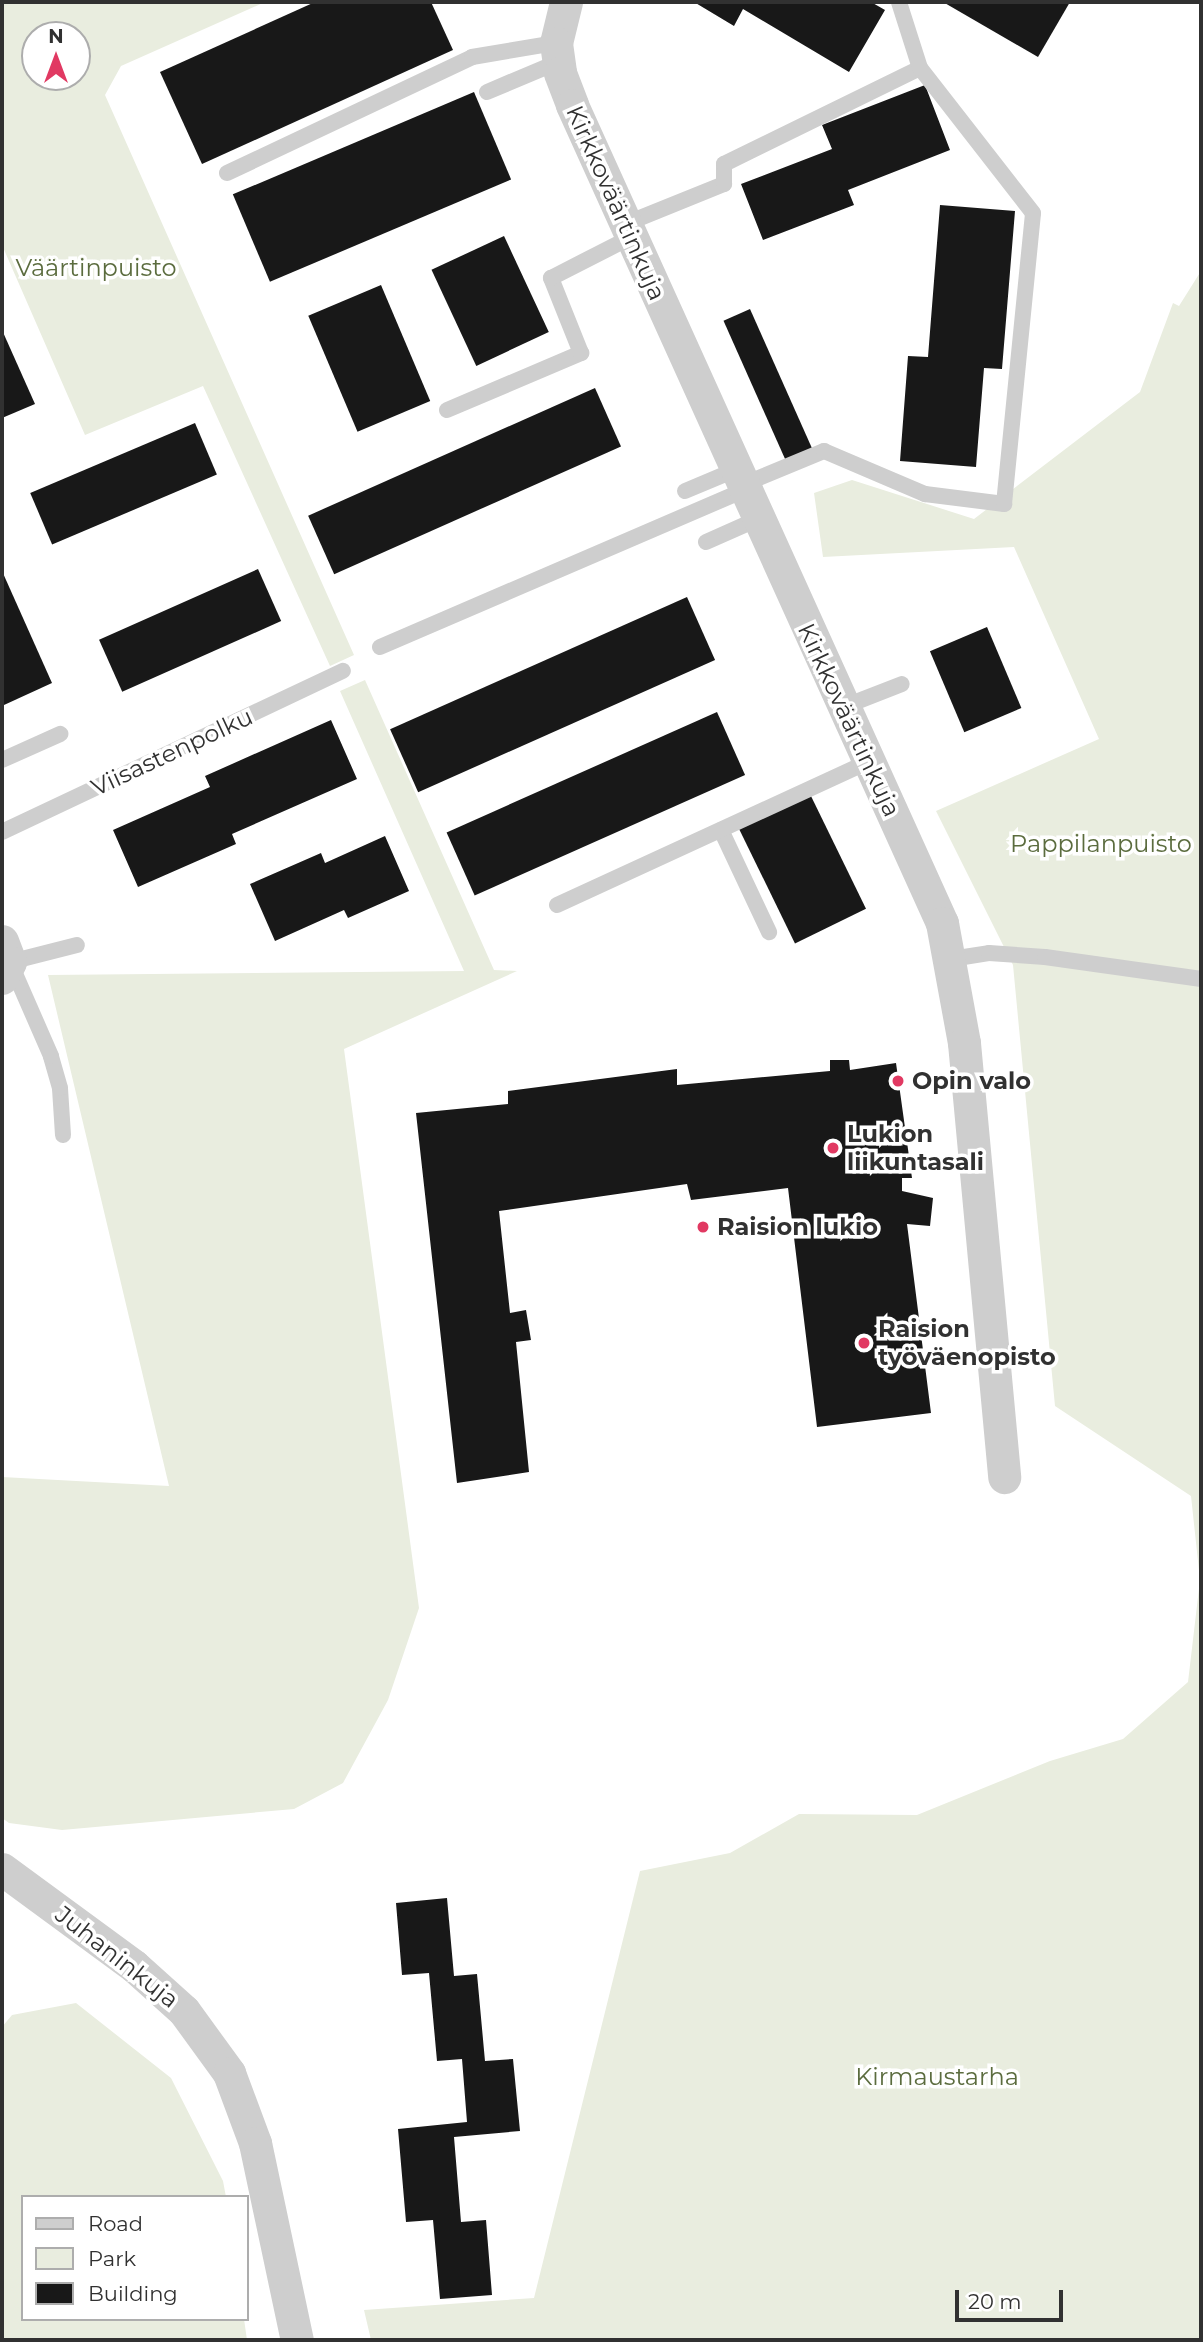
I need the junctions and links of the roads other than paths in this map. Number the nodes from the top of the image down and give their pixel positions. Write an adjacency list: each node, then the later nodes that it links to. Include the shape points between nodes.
1 (566, 2): 3 (street)
2 (899, 2): 4 (lane)
3 (557, 52): 5 (lane); 6 (lane, via 472,58); 7 (street, Kirkkoväärtinkuja, via 572,106)
4 (920, 68): 7 (lane, via 724,164 724,184); 10 (lane, via 1033,213 1004,504 925,494 824,451)
5 (487, 92)
6 (227, 173)
7 (628, 231): 8 (lane, via 551,278 582,353); 10 (street, Kirkkoväärtinkuja)
8 (447, 410)
9 (685, 491): 10 (lane)
10 (745, 491): 11 (lane); 12 (lane); 15 (street, Kirkkoväärtinkuja)
11 (706, 542)
12 (380, 647)
13 (343, 671): 20 (lane, Viisastenpolku)
14 (902, 684): 15 (lane)
15 (843, 707): 18 (street, Kirkkoväärtinkuja)
16 (60, 734): 17 (lane)
17 (2, 760)
18 (868, 762): 19 (lane); 24 (street, Kirkkoväärtinkuja, via 942,923)
19 (721, 830): 21 (lane); 22 (lane)
20 (2, 832)
21 (556, 905)
22 (769, 932)
23 (78, 945): 25 (lane)
24 (951, 959): 26 (lane, via 989,953 1045,957); 28 (street, Kirkkoväärtinkuja, via 964,1043)
25 (4, 960): 27 (lane, via 51,1056 60,1088)
26 (1201, 979)
27 (63, 1135)
28 (1004, 1477)
29 (2, 1869): 30 (street, Juhaninkuja, via 134,1966 184,2011 229,2073 255,2143)
30 (297, 2340)

